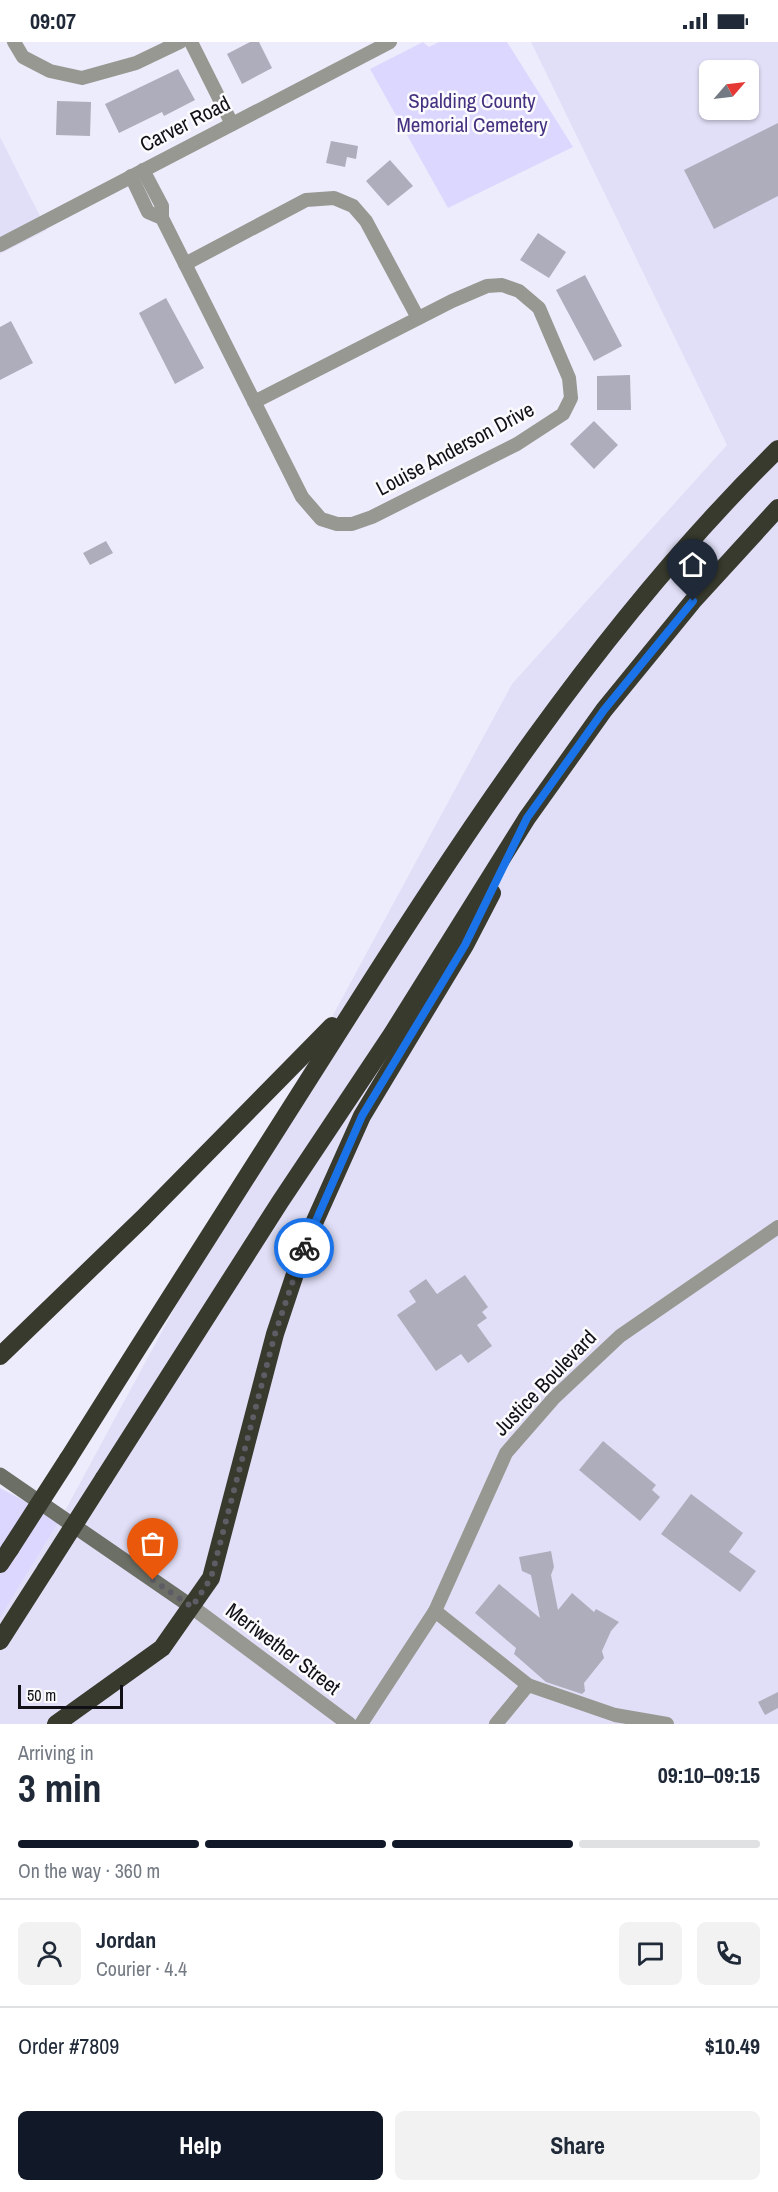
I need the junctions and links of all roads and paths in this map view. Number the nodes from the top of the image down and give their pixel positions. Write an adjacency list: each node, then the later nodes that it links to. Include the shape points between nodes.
1 (14, 42): 2 (street, via 23,57 50,71 82,78 136,63)
2 (180, 42)
3 (191, 42): 5 (street)
4 (390, 42): 5 (street, Carver Road)
5 (232, 124): 6 (street, Carver Road)
6 (137, 173): 7 (street, Carver Road); 8 (street, Louise Anderson Drive, via 147,212 162,218)
7 (0, 244)
8 (185, 264): 9 (street, via 306,201 334,198 353,206 366,221); 10 (street, Louise Anderson Drive)
9 (418, 318): 10 (street, Louise Anderson Drive); 10 (street, Louise Anderson Drive, via 487,286 502,285 519,291 539,308 569,378 571,398 563,414 517,444 372,517 337,524 321,519 302,497)
10 (254, 402)
11 (778, 449): 14 (highway, via 661,576 560,700 463,837)
12 (778, 508): 13 (highway, via 693,601 604,710)
13 (527, 818): 21 (highway, via 465,945 362,1116 306,1241 275,1334 211,1578); 23 (highway, bridge)
14 (362, 994): 16 (highway, via 259,1104); 20 (highway, bridge)
15 (778, 1227): 22 (street, Justice Boulevard, via 620,1336 554,1398 506,1453)
16 (24, 1332): 17 (highway); 18 (highway)
17 (0, 1343)
18 (0, 1356)
19 (0, 1475): 21 (main road)
20 (5, 1556)
21 (192, 1607): 25 (highway, via 162,1648); 26 (street, Meriwether Street)
22 (435, 1611): 24 (street); 27 (street, Justice Boulevard)
23 (0, 1641)
24 (528, 1685): 28 (street); 29 (street, via 615,1715)
25 (56, 1724)
26 (349, 1724)
27 (361, 1724)
28 (496, 1724)
29 (668, 1724)

